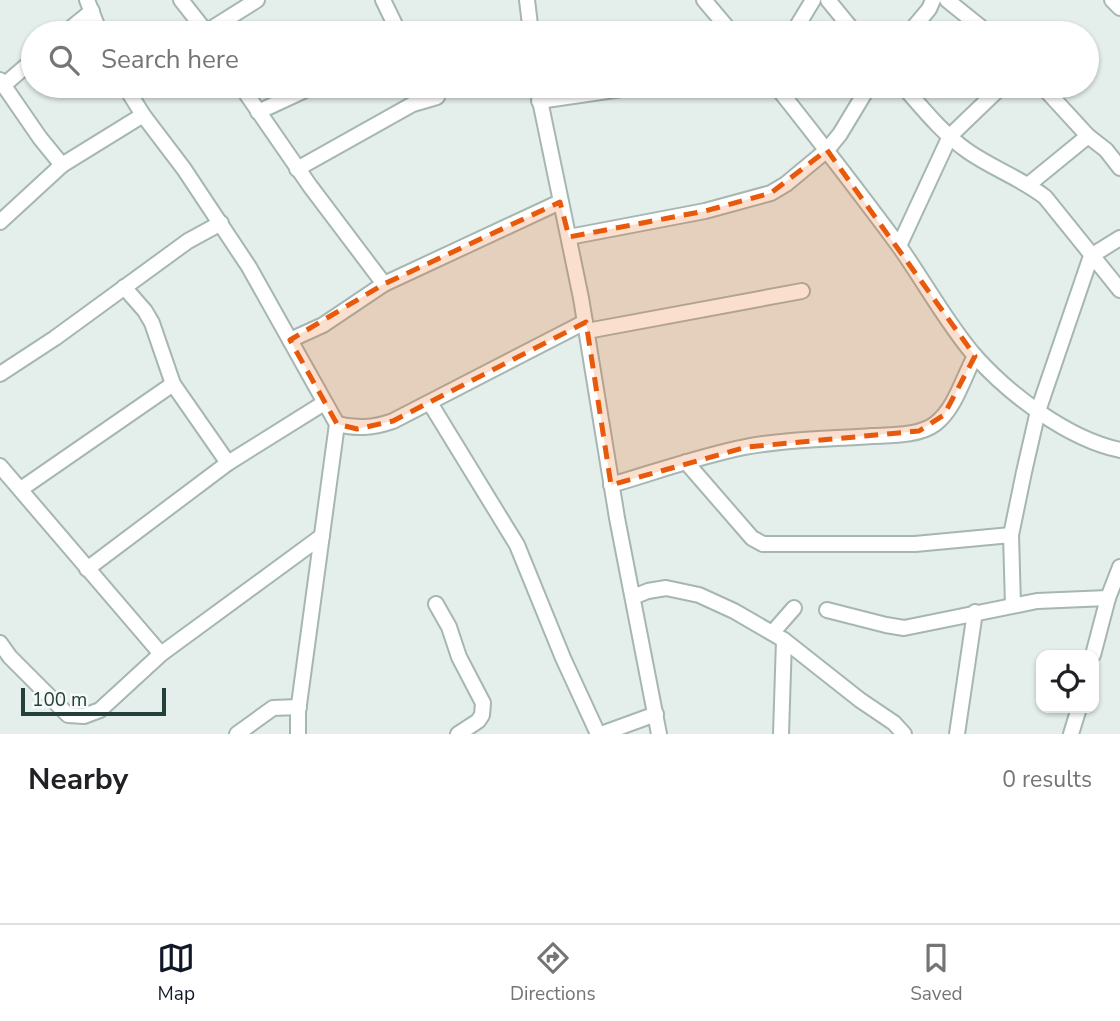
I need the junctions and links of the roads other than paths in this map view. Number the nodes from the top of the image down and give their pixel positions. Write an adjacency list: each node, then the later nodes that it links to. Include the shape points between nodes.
1 (181, 0): 14 (street)
2 (257, 0): 15 (street)
3 (383, 0): 16 (street)
4 (704, 0): 18 (street)
5 (813, 0): 19 (street)
6 (828, 0): 20 (street)
7 (933, 0): 21 (street)
8 (947, 0): 22 (street)
9 (1112, 0): 12 (street)
10 (532, 1): 17 (street)
11 (89, 6): 13 (street)
12 (1120, 8)
13 (76, 21)
14 (197, 21)
15 (224, 21)
16 (393, 21)
17 (531, 21)
18 (722, 21)
19 (800, 21)
20 (845, 21)
21 (919, 21)
22 (973, 21)
23 (21, 69): 24 (street)
24 (2, 82): 42 (street)
25 (132, 98): 38 (street)
26 (249, 98): 37 (street)
27 (288, 98): 37 (street)
28 (433, 98): 44 (street, via 413,104)
29 (538, 98): 36 (street)
30 (565, 98): 36 (street)
31 (786, 98): 41 (street)
32 (862, 98): 41 (street)
33 (914, 98): 39 (street)
34 (990, 98): 39 (street)
35 (1053, 98): 40 (street)
36 (539, 102): 46 (street)
37 (258, 112): 44 (street)
38 (143, 116): 42 (street); 48 (street)
39 (950, 136): 45 (street); 51 (street)
40 (1088, 136): 43 (street); 45 (street)
41 (827, 150): 49 (street, via 786,184 757,198); 51 (street)
42 (62, 165): 47 (street)
43 (1120, 168)
44 (297, 169): 53 (street)
45 (1028, 185): 52 (street, via 1056,209)
46 (560, 202): 49 (street); 53 (street)
47 (0, 222)
48 (221, 223): 54 (street); 58 (street)
49 (569, 237): 57 (street)
50 (1120, 238): 52 (street)
51 (899, 246): 59 (street)
52 (1091, 256): 55 (street); 64 (street)
53 (384, 284): 58 (street, via 323,326)
54 (124, 287): 60 (street); 61 (street, via 152,323)
55 (1120, 290)
56 (802, 291): 57 (street)
57 (586, 327): 63 (street); 70 (street)
58 (290, 341): 62 (street)
59 (975, 356): 64 (street); 68 (street, via 952,404 933,426 899,434 747,447)
60 (0, 374)
61 (173, 384): 67 (street); 71 (street)
62 (324, 403): 65 (street); 67 (street)
63 (430, 403): 65 (street, via 377,426 357,429); 93 (street, via 517,545)
64 (1038, 411): 66 (street, via 1074,434); 72 (street)
65 (337, 424): 73 (street)
66 (1120, 450)
67 (228, 463): 75 (street)
68 (686, 463): 70 (street); 72 (street, via 752,538 764,544 915,544)
69 (0, 466): 71 (street)
70 (611, 485): 76 (street)
71 (21, 489): 75 (street)
72 (1011, 535): 79 (street)
73 (322, 536): 86 (street); 87 (street)
74 (1120, 567): 77 (street)
75 (87, 569): 86 (street)
76 (633, 597): 83 (street, via 666,587 682,590); 89 (street)
77 (1108, 598): 79 (street); 85 (street)
78 (436, 604): 92 (street, via 483,703 478,721)
79 (1013, 605): 82 (street)
80 (794, 608): 83 (street)
81 (827, 610): 82 (street, via 904,628)
82 (975, 612): 97 (street)
83 (778, 636): 95 (street); 96 (street)
84 (0, 643): 86 (street, via 68,715 76,716 100,710)
85 (1094, 650)
86 (161, 654)
87 (299, 707): 90 (street, via 272,708); 91 (street)
88 (1077, 713): 98 (street)
89 (656, 714): 93 (street); 94 (street)
90 (237, 734)
91 (298, 734)
92 (458, 734)
93 (599, 734)
94 (659, 734)
95 (781, 734)
96 (904, 734)
97 (957, 734)
98 (1071, 734)

